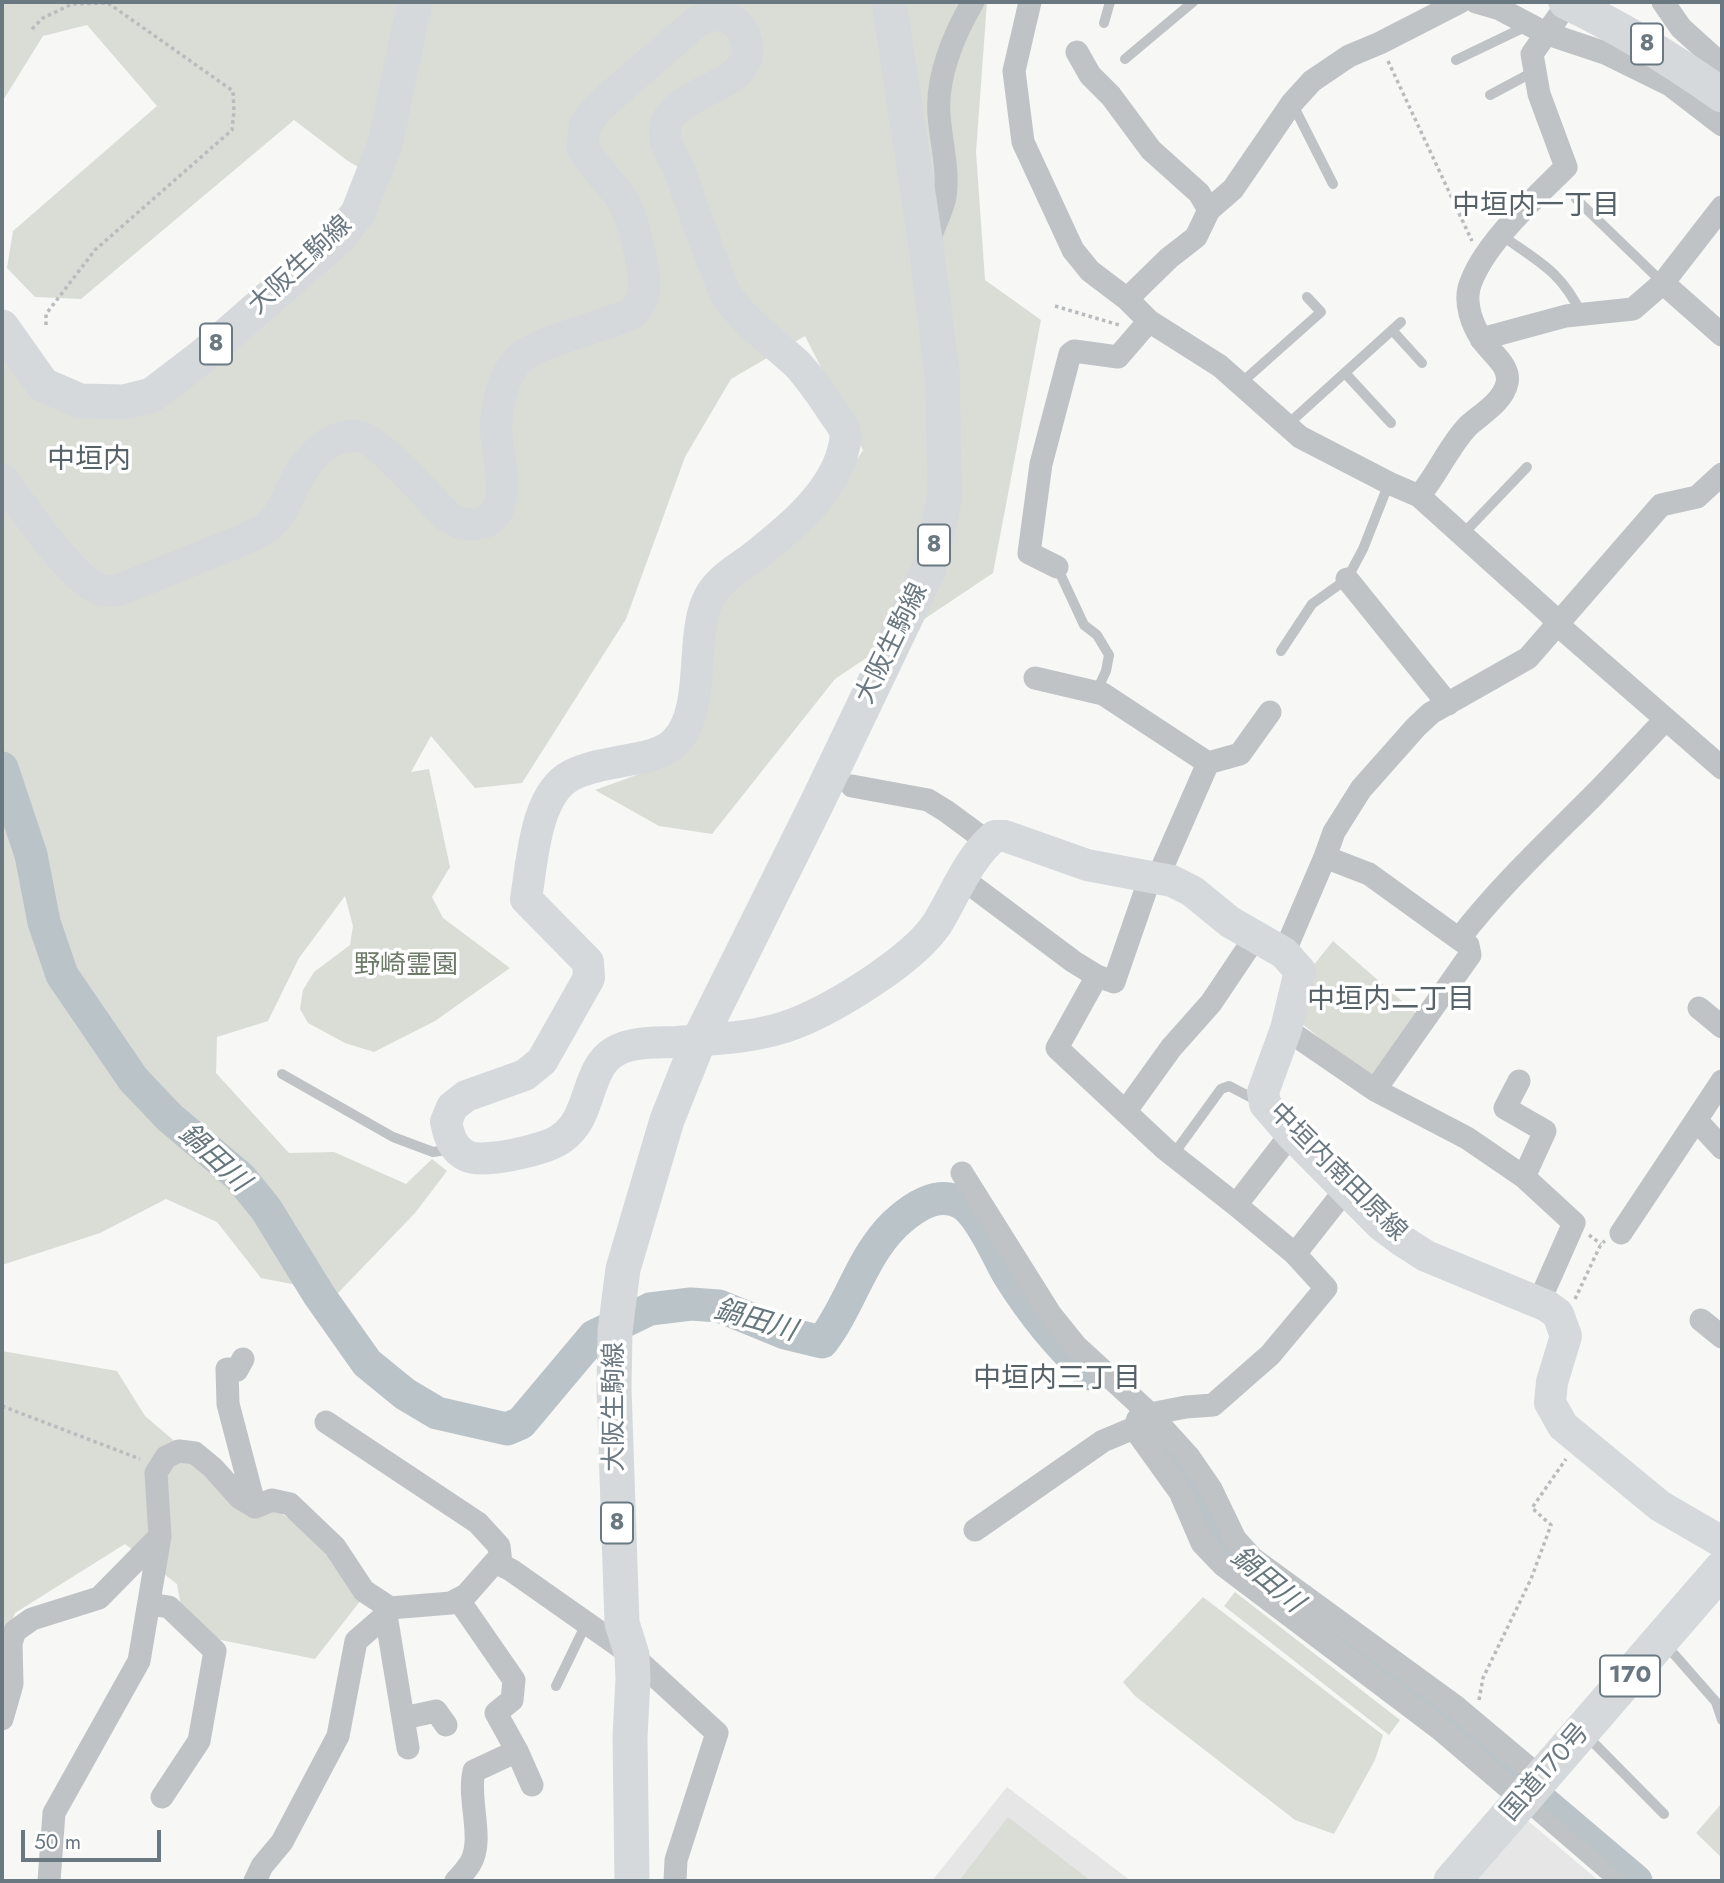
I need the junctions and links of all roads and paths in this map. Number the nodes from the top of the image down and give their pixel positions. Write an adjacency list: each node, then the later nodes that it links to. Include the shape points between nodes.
1 (889, 2): 30 (main road, 大阪生駒線 / 8)
2 (973, 2): 30 (street, via 944,68 939,113 947,166 944,199)
3 (1030, 2): 34 (street, via 1014,71 1023,142 1073,250 1090,271)
4 (1110, 2): 12 (lane)
5 (1193, 2): 17 (lane)
6 (1461, 2): 15 (street)
7 (1476, 2): 11 (street)
8 (1645, 2): 13 (street)
9 (1663, 2): 13 (street)
10 (412, 16): 39 (main road, 大阪生駒線 / 8, via 385,144 358,213 338,238 152,395 124,402 80,401 43,385)
11 (1549, 19): 18 (lane); 20 (street, via 1532,54); 22 (main road, 8, via 1611,23); 24 (street, via 1670,85)
12 (1104, 23)
13 (1681, 28): 19 (street)
14 (32, 29): 37 (path, via 72,4 108,3 233,91 234,111 232,130 95,250 46,314)
15 (1380, 43): 23 (street, via 1331,68); 31 (path, via 1469,238)
16 (1077, 52): 28 (street, via 1151,150 1199,193)
17 (1125, 59)
18 (1456, 60)
19 (1722, 65)
20 (1535, 71): 21 (lane); 29 (street, via 1566,167)
21 (1490, 94)
22 (1722, 95)
23 (1292, 103): 25 (lane); 28 (street, via 1233,189)
24 (1722, 125)
25 (1333, 184)
26 (1576, 199): 32 (lane)
27 (1722, 207): 32 (street)
28 (1209, 210): 34 (street, via 1196,237)
29 (1501, 236): 31 (street); 36 (lane, via 1565,283)
30 (926, 246): 76 (main road, 大阪生駒線 / 8, via 945,432 945,496 929,569)
31 (1484, 259): 41 (street, via 1469,288 1468,308)
32 (1663, 284): 36 (street, via 1633,309); 40 (street)
33 (1307, 297): 44 (lane, via 1321,313)
34 (1127, 299): 38 (street)
35 (1055, 306): 38 (path)
36 (1582, 316): 41 (street, via 1566,316)
37 (46, 325)
38 (1145, 326): 44 (street, via 1220,366); 53 (street, via 1118,357 1070,354 1041,464 1029,553)
39 (2, 327)
40 (1722, 335)
41 (1481, 339): 51 (street, via 1505,368 1508,382 1502,395 1454,443)
42 (1422, 363): 43 (lane, via 1397,326)
43 (1345, 373): 45 (lane); 46 (lane)
44 (1240, 384): 46 (street)
45 (1391, 423)
46 (1287, 425): 50 (street, via 1300,437)
47 (1527, 467): 52 (lane)
48 (1722, 474): 55 (street, via 1697,497 1661,505)
49 (2, 479): 85 (main road, via 55,549 89,584 104,591 118,590 246,539 269,525 315,452 349,436 364,437 381,450 447,516 460,524 485,523 500,505 503,486 496,428 499,399 519,359 536,348 634,313 642,301 645,287 630,212 582,147 586,125 617,90 699,20 721,13 745,34 748,54 742,68 676,111 666,123 666,142 725,293 737,311 799,366 824,398 845,432 844,447 837,468 806,513 711,593 703,618 692,708 675,743 654,755 586,769 553,790 539,822 526,899 588,962 589,978 542,1061 525,1075 467,1096 452,1107 446,1122)
50 (1389, 484): 51 (street); 54 (lane)
51 (1419, 496): 52 (street)
52 (1462, 535): 55 (street)
53 (1057, 567): 58 (lane, via 1084,625 1097,635 1109,655 1099,686)
54 (1347, 579): 56 (lane, via 1312,604); 59 (street)
55 (1558, 625): 59 (street, via 1528,658); 61 (street)
56 (1281, 651)
57 (1035, 678): 58 (street)
58 (1103, 694): 62 (street)
59 (1448, 704): 66 (street, via 1416,727 1361,789 1334,832)
60 (1270, 712): 62 (street, via 1240,754)
61 (1666, 719): 63 (street); 70 (street, via 1538,848)
62 (1208, 763): 67 (street)
63 (1722, 768)
64 (852, 786): 65 (street, via 928,800)
65 (988, 842): 67 (main road, via 1005,836 1087,865); 68 (main road)
66 (1325, 857): 70 (street, via 1368,874); 71 (street)
67 (1154, 876): 69 (main road, via 1192,891 1230,922); 72 (street, via 1114,982)
68 (963, 879): 72 (street); 76 (main road, via 923,943 853,992 795,1023)
69 (1256, 936): 71 (main road); 82 (street, via 1211,1003 1171,1048)
70 (1460, 939): 80 (street, via 1470,955)
71 (1284, 953): 75 (main road, 中垣内南田原線, via 1300,971)
72 (1097, 976): 82 (street, via 1057,1048)
73 (1699, 1008): 74 (street)
74 (1722, 1027)
75 (1286, 1029): 80 (street); 81 (main road, 中垣内南田原線, via 1263,1092)
76 (699, 1040): 85 (main road, via 630,1045 612,1052 576,1124 561,1140 539,1149 483,1159 468,1157); 114 (main road, 大阪生駒線 / 8, via 667,1120 643,1203 633,1270 615,1331 625,1389 622,1623)
77 (282, 1074): 85 (lane, via 393,1137 433,1152)
78 (1519, 1081): 89 (street, via 1506,1108 1545,1131)
79 (1722, 1081): 83 (street)
80 (1375, 1090): 89 (street, via 1467,1138)
81 (1265, 1104): 84 (main road, 中垣内南田原線); 87 (lane, via 1229,1086 1221,1089)
82 (1125, 1112): 87 (street)
83 (1697, 1121): 86 (street); 92 (street)
84 (1291, 1134): 90 (main road, 中垣内南田原線); 91 (street)
85 (455, 1148)
86 (1722, 1148)
87 (1172, 1155): 91 (street)
88 (962, 1173): 99 (street, via 1051,1315)
89 (1524, 1177): 94 (street, via 1574,1223)
90 (1346, 1189): 93 (street); 94 (main road, 中垣内南田原線, via 1381,1225 1426,1256)
91 (1236, 1205): 93 (street)
92 (1611, 1239): 94 (path)
93 (1295, 1254): 99 (street, via 1326,1288 1270,1355 1213,1405)
94 (1551, 1312): 101 (main road, via 1566,1336 1550,1403 1563,1426)
95 (1700, 1320): 96 (street)
96 (1722, 1337)
97 (243, 1359): 103 (street, via 237,1370 227,1369 228,1404)
98 (2, 1406): 102 (path, via 144,1460)
99 (1142, 1421): 104 (street, via 1103,1441); 117 (street, via 1189,1457 1211,1489 1235,1539 1252,1558)
100 (326, 1422): 107 (street, via 478,1523 499,1546)
101 (1580, 1440): 106 (main road, via 1660,1506); 122 (path, via 1532,1508 1552,1525 1483,1678 1477,1708 1493,1726)
102 (156, 1473): 103 (street, via 166,1457 179,1451 195,1453); 105 (street)
103 (255, 1507): 111 (street, via 272,1500 290,1503 335,1547 364,1591)
104 (975, 1530)
105 (160, 1536): 110 (street); 118 (street, via 99,1598 32,1619 15,1631 12,1684)
106 (1722, 1542)
107 (501, 1563): 109 (street, via 495,1562); 112 (street)
108 (1722, 1569): 113 (highway, 国道170号 / 170)
109 (458, 1600): 111 (street); 124 (street, via 514,1680 512,1700 496,1713)
110 (150, 1604): 127 (street, via 169,1607 215,1651 199,1741); 129 (street, via 139,1661 54,1813)
111 (388, 1611): 116 (street); 130 (street, via 356,1641 338,1736 282,1842)
112 (586, 1623): 114 (street); 115 (lane)
113 (1661, 1640): 119 (lane, via 1716,1702); 121 (highway, 国道170号 / 170)
114 (632, 1655): 132 (main road, 大阪生駒線 / 8); 133 (street, via 718,1732 676,1860)
115 (556, 1686)
116 (404, 1718): 120 (street, via 436,1710); 123 (street)
117 (1448, 1718): 122 (street); 126 (street)
118 (2, 1719)
119 (1722, 1720)
120 (446, 1725)
121 (1583, 1731): 126 (highway, 国道170号 / 170); 128 (lane)
122 (1487, 1732): 126 (street)
123 (408, 1748)
124 (517, 1751): 125 (street); 131 (street, via 474,1771 471,1786 477,1827 472,1862)
125 (532, 1785)
126 (1533, 1789): 135 (highway, 国道170号 / 170); 136 (street)
127 (162, 1797)
128 (1664, 1814)
129 (50, 1881)
130 (255, 1881)
131 (456, 1881)
132 (632, 1881)
133 (678, 1881): 134 (street)
134 (691, 1881)
135 (1452, 1881)
136 (1617, 1881)

